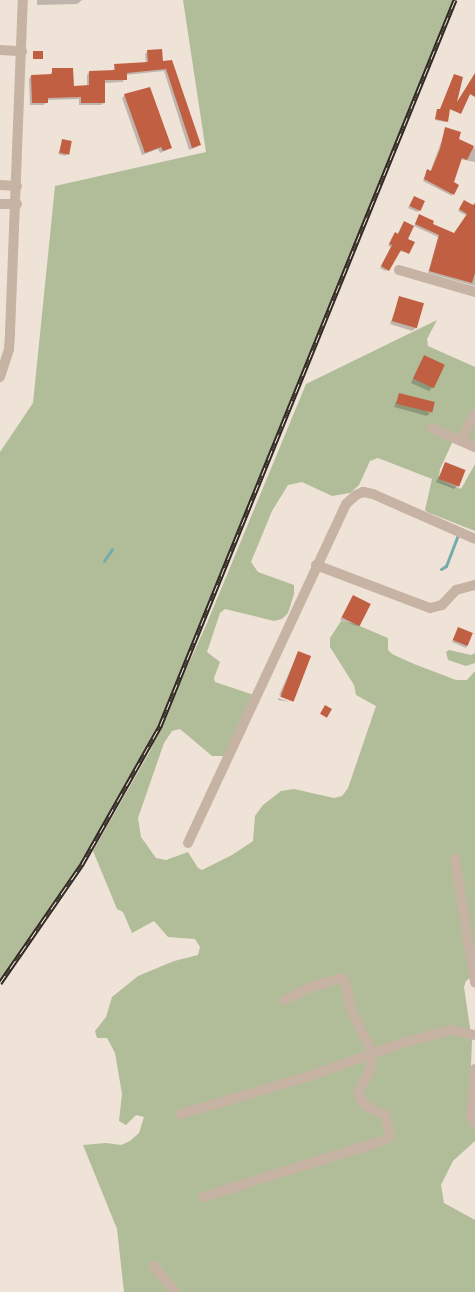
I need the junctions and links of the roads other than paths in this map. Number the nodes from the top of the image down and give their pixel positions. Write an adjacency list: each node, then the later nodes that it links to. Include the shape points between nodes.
1 (23, 0): 3 (street)
2 (0, 50): 3 (street)
3 (22, 51): 5 (street)
4 (0, 185): 5 (street)
5 (17, 186): 7 (street)
6 (0, 204): 7 (street)
7 (17, 204): 10 (street, via 10,341)
8 (399, 270): 9 (street)
9 (475, 292)
10 (0, 377)
11 (475, 414): 13 (street)
12 (431, 428): 13 (street)
13 (461, 441): 14 (street)
14 (475, 447)
15 (475, 539): 16 (street, via 363,492 346,504)
16 (316, 565): 17 (street, via 430,608 442,605 456,590); 18 (street)
17 (475, 585)
18 (188, 843)
19 (455, 859): 20 (street)
20 (475, 982)
21 (285, 1000): 23 (street, via 341,978)
22 (475, 1035): 23 (street, via 451,1030)
23 (372, 1053): 25 (street, via 307,1077); 27 (street, via 360,1099 385,1115 390,1136)
24 (474, 1076): 26 (street, via 471,1117)
25 (180, 1114)
26 (475, 1124)
27 (203, 1197)
28 (154, 1266): 29 (street)
29 (175, 1292)

